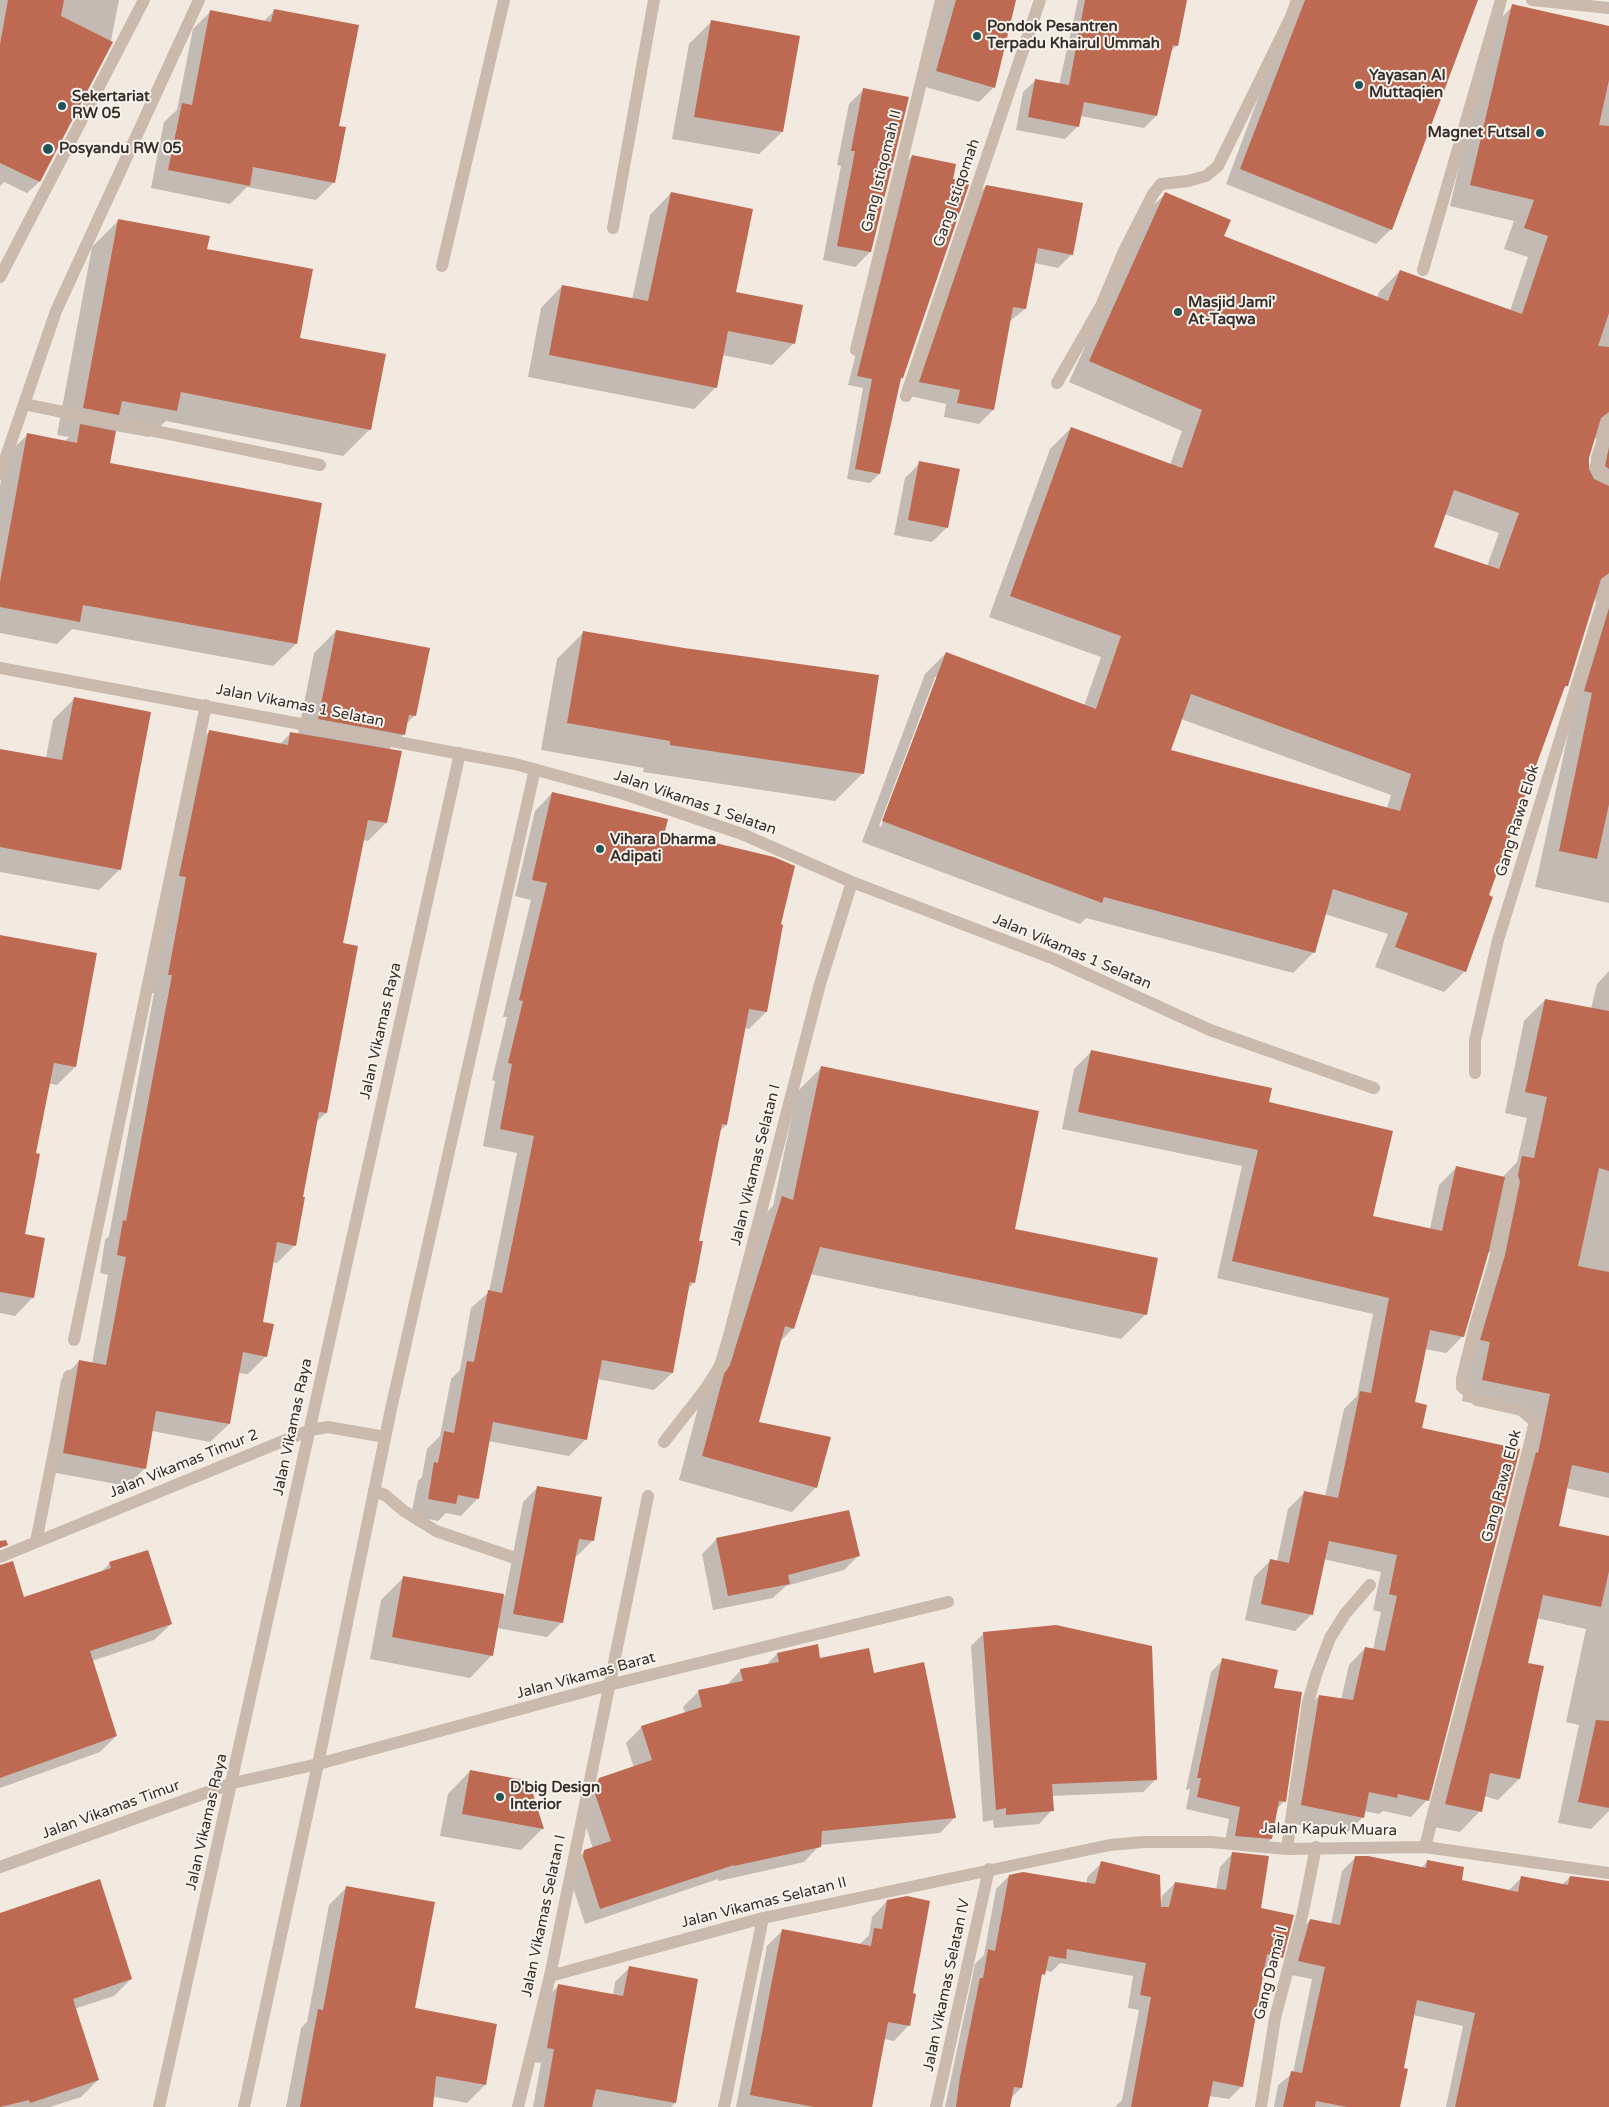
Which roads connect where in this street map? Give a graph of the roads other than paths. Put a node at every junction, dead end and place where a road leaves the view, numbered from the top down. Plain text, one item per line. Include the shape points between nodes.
1 (144, 0) edge
2 (199, 0) edge
3 (504, 0) edge
4 (654, 0) edge
5 (940, 0) edge
6 (1040, 0) edge
7 (1297, 0) edge
8 (1501, 0) edge
9 (1532, 0) edge
10 (1609, 8) edge
11 (613, 228) dead end
12 (442, 266) dead end
13 (1423, 270) dead end
14 (0, 277) edge
15 (856, 350) dead end
16 (1057, 383) dead end
17 (906, 396) dead end
18 (24, 404) junction
19 (1609, 420) edge
20 (320, 465) dead end
21 (0, 474) edge
22 (1609, 478) edge
23 (1609, 582) edge
24 (0, 668) edge
25 (206, 705) junction
26 (460, 753) junction
27 (535, 768) junction
28 (852, 882) junction
29 (1475, 1073) dead end
30 (1374, 1088) dead end
31 (1512, 1180) dead end
32 (74, 1340) dead end
33 (69, 1376) dead end
34 (310, 1430) junction
35 (385, 1437) junction
36 (664, 1442) dead end
37 (374, 1491) junction
38 (648, 1496) dead end
39 (36, 1542) junction
40 (0, 1557) edge
41 (512, 1557) dead end
42 (1370, 1585) dead end
43 (948, 1602) dead end
44 (609, 1686) junction
45 (318, 1764) junction
46 (233, 1784) junction
47 (1425, 1846) junction
48 (1316, 1848) junction
49 (1287, 1849) junction
50 (0, 1867) edge
51 (989, 1869) junction
52 (1609, 1873) edge
53 (763, 1918) junction
54 (550, 1976) junction
55 (159, 2107) edge
56 (244, 2107) edge
57 (518, 2107) edge
58 (724, 2107) edge
59 (936, 2107) edge
60 (1261, 2107) edge

1 - 14 street
2 - 18 street via 56,311
3 - 12 street
4 - 11 street
5 - 15 street, Gang Istiqomah II
6 - 17 street, Gang Istiqomah
7 - 16 street via 1218,166 1206,176 1161,184 1152,194 1101,306
8 - 13 street
9 - 10 street
18 - 20 street
18 - 21 street
19 - 22 street via 1596,458 1597,468
23 - 29 street, Gang Rawa Elok via 1498,940 1475,1040
24 - 25 street, Jalan Vikamas 1 Selatan
25 - 26 street, Jalan Vikamas 1 Selatan
25 - 32 street
26 - 27 street, Jalan Vikamas 1 Selatan
26 - 34 street, Jalan Vikamas Raya
27 - 28 street, Jalan Vikamas 1 Selatan via 742,834
27 - 35 street
28 - 30 street, Jalan Vikamas 1 Selatan via 1054,959 1210,1030
28 - 36 street, Jalan Vikamas Selatan I via 820,984 722,1363
31 - 47 street, Gang Rawa Elok via 1497,1253 1475,1326 1462,1387 1478,1400 1521,1410 1534,1421 1534,1427
33 - 39 street
34 - 35 street, Jalan Vikamas Timur 2 via 328,1427
34 - 39 street, Jalan Vikamas Timur 2
34 - 46 street, Jalan Vikamas Raya
35 - 37 street
37 - 41 street via 385,1495 436,1531
37 - 45 street
38 - 44 street, Jalan Vikamas Selatan I
39 - 40 street, Jalan Vikamas Timur 2
42 - 49 street via 1330,1638 1316,1675 1308,1702
43 - 44 street, Jalan Vikamas Barat
44 - 45 street, Jalan Vikamas Barat
44 - 54 street, Jalan Vikamas Selatan I
45 - 46 street, Jalan Vikamas Barat
45 - 56 street
46 - 50 street, Jalan Vikamas Timur
46 - 55 street, Jalan Vikamas Raya
47 - 48 street, Jalan Kapuk Muara
47 - 52 street, Jalan Kapuk Muara
48 - 49 street, Jalan Kapuk Muara
48 - 60 street, Gang Damai I via 1275,2018
49 - 51 street, Jalan Kapuk Muara via 1211,1842 1110,1844
51 - 53 street, Jalan Vikamas Selatan II
51 - 59 street, Jalan Vikamas Selatan IV
53 - 54 street, Jalan Vikamas Selatan II
53 - 58 street
54 - 57 street, Jalan Vikamas Selatan I

